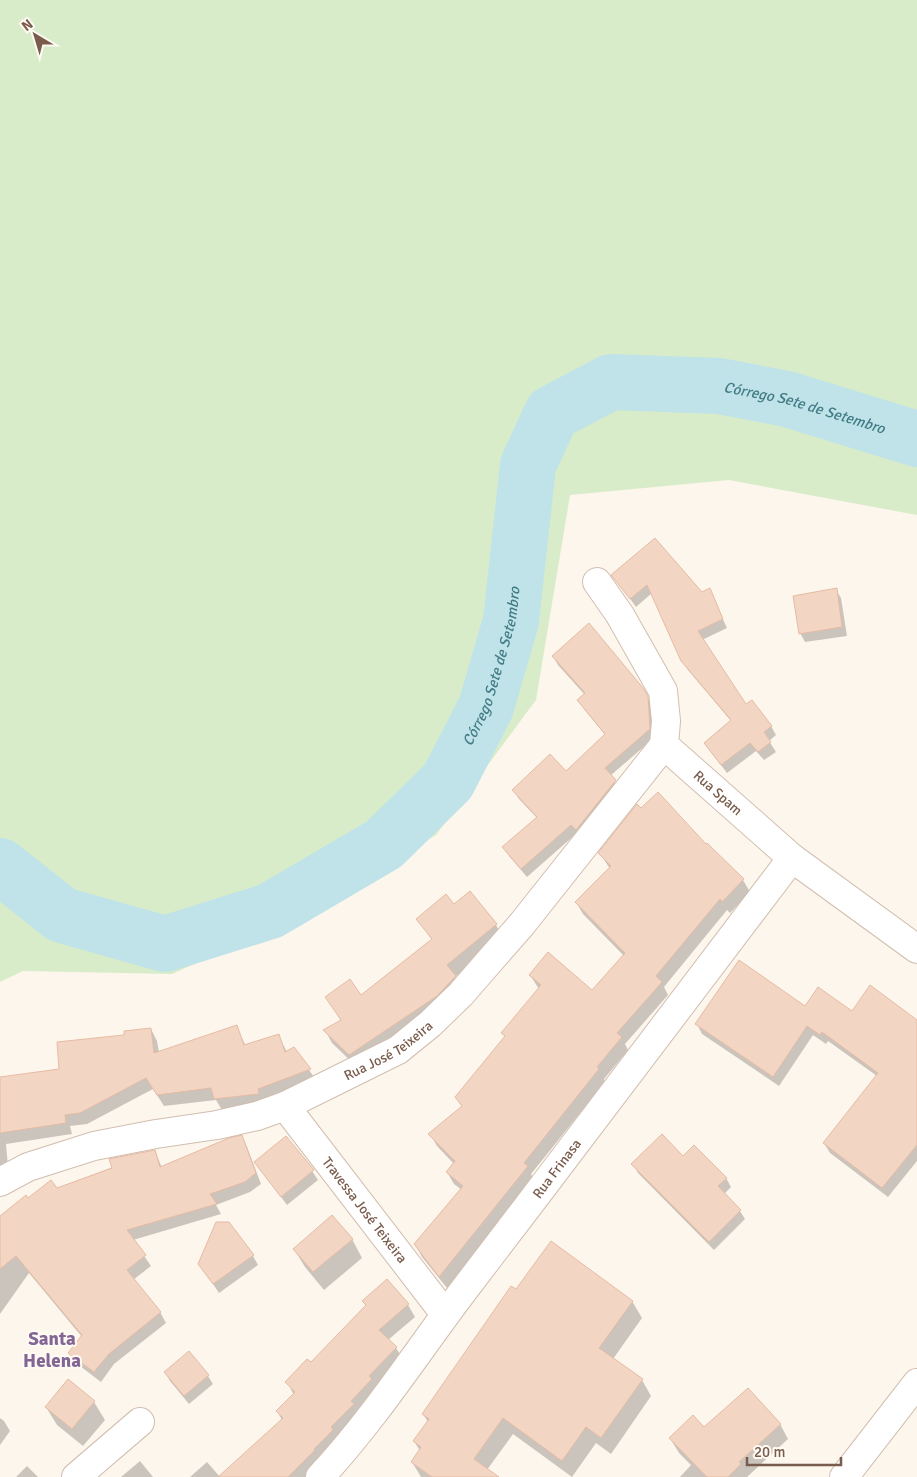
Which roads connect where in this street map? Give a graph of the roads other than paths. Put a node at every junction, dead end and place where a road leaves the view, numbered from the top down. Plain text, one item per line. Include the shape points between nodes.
1 (597, 582) dead end
2 (664, 745) junction
3 (792, 858) junction
4 (917, 948) edge
5 (285, 1106) junction
6 (0, 1182) edge
7 (445, 1314) junction
8 (917, 1383) edge
9 (140, 1422) dead end
10 (76, 1477) edge
11 (320, 1477) edge
12 (844, 1477) edge

1 - 2 street via 620,615 663,692
2 - 3 street, Rua Spam
2 - 5 street, Rua José Teixeira via 522,924 461,994 430,1024 398,1050
3 - 4 street, Rua Spam
3 - 7 street, Rua Frinasa
5 - 6 street, Rua José Teixeira via 217,1125 94,1146 28,1167
5 - 7 street, Travessa José Teixeira
7 - 11 street, Rua Frinasa via 385,1398
8 - 12 street
9 - 10 street

